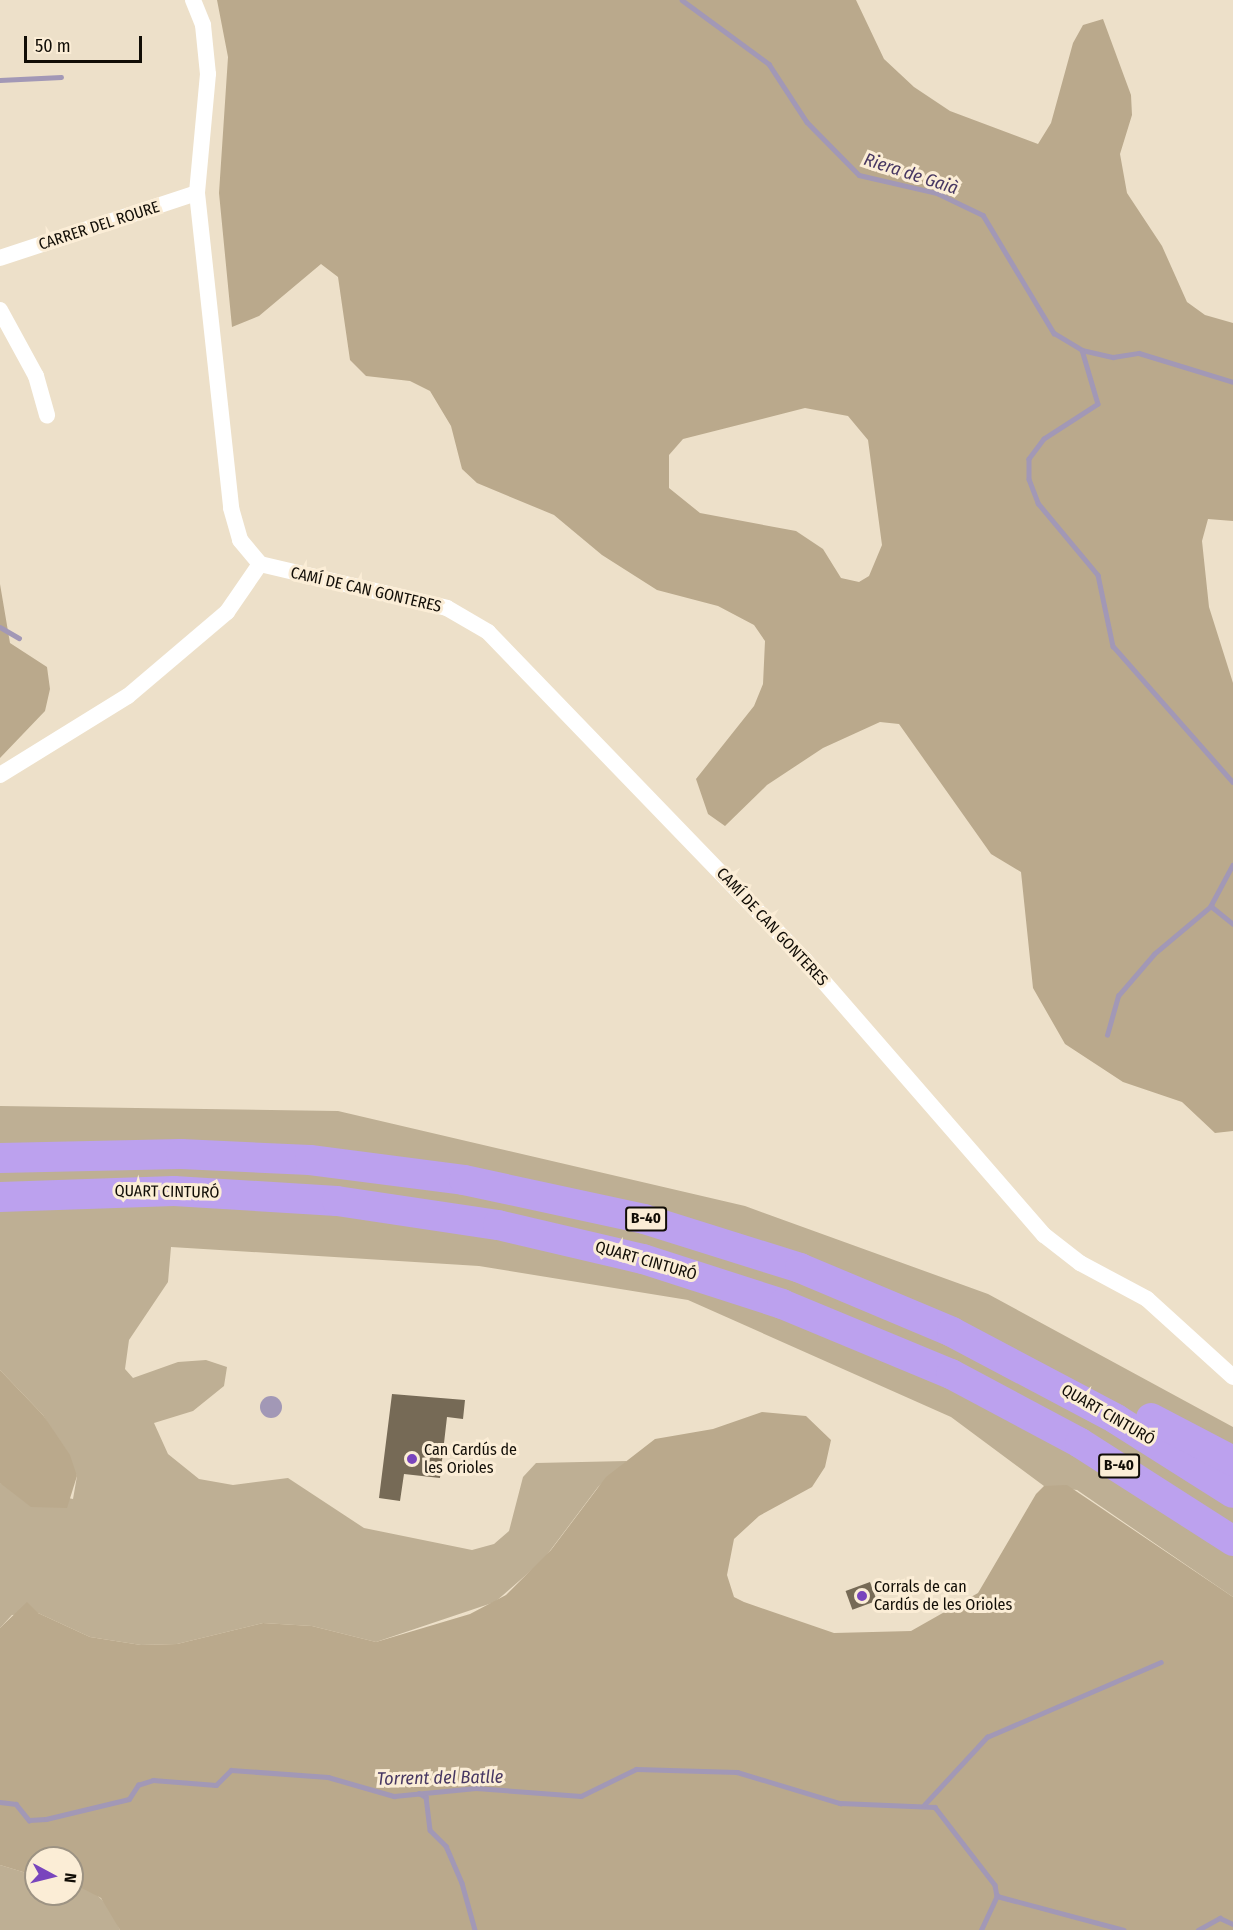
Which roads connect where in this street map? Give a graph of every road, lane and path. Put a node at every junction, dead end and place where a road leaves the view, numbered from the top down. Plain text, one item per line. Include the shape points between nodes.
1 (193, 0) edge
2 (197, 193) junction
3 (0, 258) edge
4 (0, 310) edge
5 (47, 415) dead end
6 (260, 564) junction
7 (0, 775) edge
8 (0, 1158) edge
9 (0, 1197) edge
10 (1018, 1364) junction
11 (1233, 1377) edge
12 (1001, 1399) junction
13 (1233, 1461) edge
14 (1233, 1493) edge
15 (1233, 1541) edge
16 (1233, 1562) edge

1 - 2 street via 203,25 208,74
2 - 3 street, CARRER DEL ROURE
2 - 6 street via 231,508 240,540
4 - 5 street via 36,376
6 - 7 street via 227,612 128,696
6 - 11 street, CAMÍ DE CAN GONTERES via 447,608 488,632 804,959 1044,1235 1080,1263 1147,1299
8 - 10 highway, QUART CINTURÓ / B-40 via 248,1156 381,1167 543,1195 644,1219 800,1268
9 - 12 highway, QUART CINTURÓ / B-40 via 246,1193 498,1225 740,1289 837,1324
10 - 13 highway via 1088,1387
10 - 14 highway, QUART CINTURÓ / B-40
12 - 15 highway, QUART CINTURÓ / B-40 via 1137,1477
12 - 16 highway via 1066,1451

